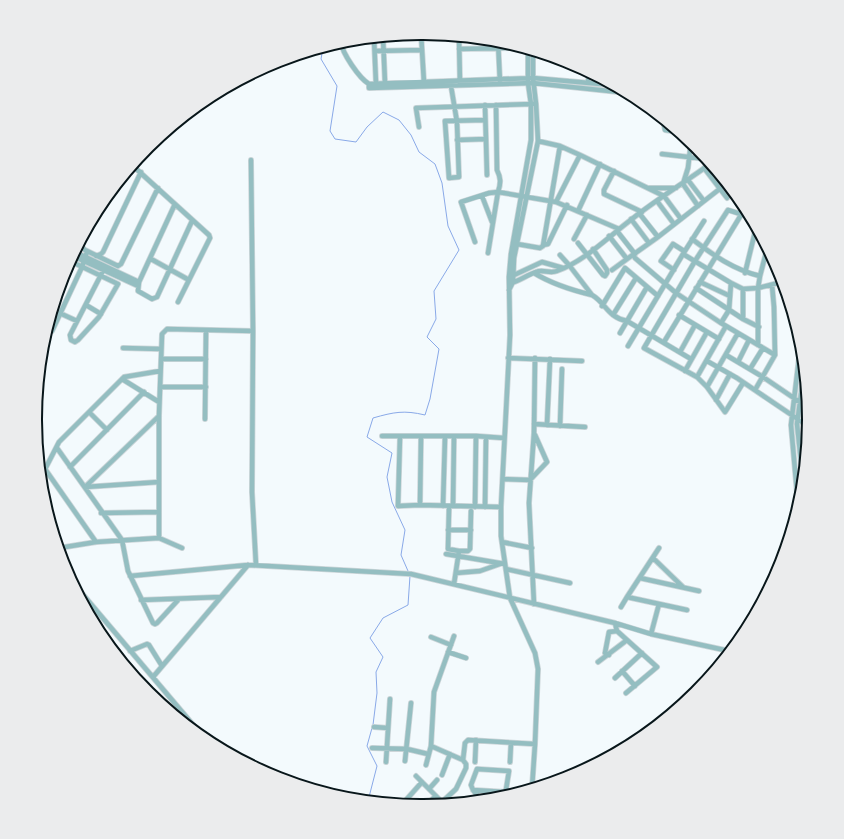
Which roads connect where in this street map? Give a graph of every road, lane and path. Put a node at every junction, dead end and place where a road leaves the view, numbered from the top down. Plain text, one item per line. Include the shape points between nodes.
1 (421, 40) edge
2 (383, 42) edge
3 (459, 42) edge
4 (374, 43) edge
5 (343, 48) edge
6 (459, 48) junction
7 (498, 48) joint
8 (422, 50) junction
9 (375, 51) junction
10 (384, 51) junction
11 (529, 55) edge
12 (533, 57) edge
13 (588, 78) edge
14 (531, 80) junction
15 (500, 82) junction
16 (385, 83) junction
17 (460, 83) junction
18 (588, 83) junction
19 (369, 84) junction
20 (376, 84) junction
21 (424, 84) junction
22 (599, 84) edge
23 (451, 86) junction
24 (613, 92) edge
25 (534, 104) junction
26 (485, 105) junction
27 (496, 105) junction
28 (454, 106) junction
29 (485, 120) junction
30 (457, 122) junction
31 (419, 127) dead end
32 (486, 139) junction
33 (457, 140) junction
34 (538, 141) junction
35 (560, 146) junction
36 (689, 150) edge
37 (662, 154) dead end
38 (580, 155) junction
39 (689, 157) junction
40 (696, 158) edge
41 (251, 160) dead end
42 (600, 164) junction
43 (704, 168) joint
44 (137, 169) edge
45 (614, 171) junction
46 (141, 172) junction
47 (487, 175) dead end
48 (688, 180) junction
49 (682, 184) junction
50 (158, 188) junction
51 (648, 188) junction
52 (676, 188) junction
53 (723, 188) edge
54 (720, 190) junction
55 (498, 192) junction
56 (522, 195) junction
57 (482, 196) junction
58 (527, 196) junction
59 (664, 196) junction
60 (727, 198) dead end
61 (554, 201) junction
62 (657, 201) junction
63 (704, 201) junction
64 (175, 204) junction
65 (567, 206) junction
66 (698, 206) junction
67 (578, 211) junction
68 (640, 212) junction
69 (741, 214) joint
70 (587, 215) junction
71 (631, 219) junction
72 (681, 219) junction
73 (192, 221) junction
74 (704, 221) dead end
75 (493, 224) junction
76 (674, 224) junction
77 (618, 230) junction
78 (609, 236) junction
79 (754, 236) edge
80 (658, 237) junction
81 (574, 239) dead end
82 (692, 240) junction
83 (475, 242) dead end
84 (578, 243) dead end
85 (649, 243) junction
86 (517, 244) junction
87 (543, 245) junction
88 (703, 248) junction
89 (593, 250) junction
90 (83, 251) edge
91 (684, 252) junction
92 (488, 253) dead end
93 (587, 254) junction
94 (81, 255) edge
95 (560, 255) dead end
96 (96, 256) junction
97 (635, 256) junction
98 (715, 256) junction
99 (80, 257) edge
100 (85, 257) junction
101 (765, 258) edge
102 (151, 259) junction
103 (627, 259) junction
104 (695, 261) junction
105 (540, 263) junction
106 (76, 264) edge
107 (570, 265) junction
108 (82, 267) junction
109 (563, 268) junction
110 (170, 269) junction
111 (708, 269) junction
112 (612, 270) dead end
113 (674, 270) junction
114 (104, 271) junction
115 (534, 272) junction
116 (745, 273) junction
117 (113, 275) junction
118 (511, 276) junction
119 (760, 276) junction
120 (636, 278) junction
121 (190, 280) junction
122 (700, 282) junction
123 (511, 283) junction
124 (731, 283) junction
125 (118, 284) junction
126 (665, 284) junction
127 (776, 284) edge
128 (772, 285) junction
129 (137, 286) junction
130 (647, 287) junction
131 (696, 288) junction
132 (758, 288) junction
133 (743, 289) junction
134 (676, 293) junction
135 (592, 295) junction
136 (658, 296) junction
137 (730, 296) junction
138 (689, 301) junction
139 (178, 302) dead end
140 (86, 305) junction
141 (602, 306) junction
142 (729, 310) junction
143 (58, 312) edge
144 (61, 313) junction
145 (101, 314) junction
146 (613, 315) junction
147 (679, 315) junction
148 (743, 319) junction
149 (77, 321) junction
150 (627, 321) junction
151 (721, 323) junction
152 (695, 324) junction
153 (726, 326) junction
154 (759, 327) junction
155 (54, 328) edge
156 (638, 328) junction
157 (206, 330) junction
158 (253, 330) junction
159 (707, 332) junction
160 (620, 333) dead end
161 (738, 333) junction
162 (651, 335) junction
163 (719, 339) junction
164 (749, 340) junction
165 (664, 342) junction
166 (628, 346) dead end
167 (761, 347) junction
168 (123, 348) dead end
169 (162, 349) junction
170 (680, 352) junction
171 (726, 355) junction
172 (774, 355) junction
173 (508, 358) junction
174 (535, 358) junction
175 (161, 359) junction
176 (206, 359) junction
177 (550, 359) junction
178 (691, 359) junction
179 (582, 361) dead end
180 (707, 361) junction
181 (738, 362) junction
182 (718, 368) junction
183 (798, 368) edge
184 (562, 369) dead end
185 (750, 369) junction
186 (160, 371) junction
187 (685, 371) junction
188 (730, 374) junction
189 (697, 377) junction
190 (763, 377) junction
191 (122, 379) junction
192 (743, 383) junction
193 (160, 387) junction
194 (206, 387) junction
195 (707, 387) junction
196 (754, 390) junction
197 (144, 392) junction
198 (801, 395) edge
199 (793, 398) junction
200 (716, 400) junction
201 (159, 402) junction
202 (800, 403) junction
203 (90, 412) junction
204 (791, 414) junction
205 (159, 416) junction
206 (797, 418) junction
207 (205, 420) dead end
208 (802, 421) edge
209 (534, 424) junction
210 (547, 425) junction
211 (560, 426) junction
212 (585, 427) dead end
213 (107, 430) junction
214 (534, 433) junction
215 (382, 436) dead end
216 (400, 436) junction
217 (454, 436) junction
218 (476, 436) junction
219 (422, 437) junction
220 (445, 437) junction
221 (486, 437) junction
222 (504, 438) junction
223 (792, 446) junction
224 (799, 446) junction
225 (57, 448) junction
226 (800, 454) edge
227 (70, 467) junction
228 (46, 468) edge
229 (444, 470) junction
230 (453, 470) junction
231 (46, 471) edge
232 (476, 472) junction
233 (485, 472) junction
234 (503, 479) junction
235 (796, 479) edge
236 (530, 480) junction
237 (159, 482) junction
238 (84, 487) junction
239 (420, 505) junction
240 (443, 506) junction
241 (475, 507) junction
242 (485, 507) junction
243 (501, 507) junction
244 (451, 508) junction
245 (471, 511) dead end
246 (159, 512) junction
247 (102, 513) junction
248 (448, 530) junction
249 (470, 530) junction
250 (159, 538) junction
251 (122, 540) junction
252 (96, 542) junction
253 (502, 542) junction
254 (65, 547) edge
255 (182, 548) dead end
256 (532, 548) junction
257 (659, 548) dead end
258 (446, 554) dead end
259 (459, 554) junction
260 (653, 558) junction
261 (248, 565) junction
262 (256, 565) junction
263 (504, 566) junction
264 (456, 573) junction
265 (532, 575) junction
266 (130, 576) junction
267 (640, 578) junction
268 (570, 583) dead end
269 (454, 584) junction
270 (683, 587) junction
271 (699, 591) dead end
272 (221, 597) junction
273 (628, 597) junction
274 (510, 598) junction
275 (179, 599) junction
276 (141, 600) junction
277 (90, 603) edge
278 (534, 604) junction
279 (659, 604) junction
280 (621, 607) dead end
281 (686, 610) dead end
282 (615, 623) junction
283 (617, 631) junction
284 (609, 632) junction
285 (652, 634) junction
286 (454, 636) dead end
287 (432, 637) dead end
288 (627, 640) junction
289 (451, 645) junction
290 (724, 650) edge
291 (130, 651) junction
292 (448, 652) junction
293 (642, 653) junction
294 (609, 655) junction
295 (466, 658) dead end
296 (598, 662) dead end
297 (162, 666) junction
298 (622, 671) junction
299 (153, 677) junction
300 (615, 678) dead end
301 (635, 686) junction
302 (626, 693) dead end
303 (390, 699) dead end
304 (411, 703) dead end
305 (187, 718) edge
306 (374, 727) dead end
307 (388, 728) junction
308 (476, 740) junction
309 (511, 743) junction
310 (535, 744) junction
311 (431, 746) junction
312 (372, 748) dead end
313 (387, 748) junction
314 (407, 749) junction
315 (428, 754) junction
316 (450, 754) junction
317 (463, 760) junction
318 (405, 761) dead end
319 (386, 762) dead end
320 (475, 762) dead end
321 (510, 762) dead end
322 (426, 765) dead end
323 (442, 775) dead end
324 (416, 776) dead end
325 (437, 780) dead end
326 (422, 782) junction
327 (532, 782) edge
328 (428, 789) junction
329 (473, 790) junction
330 (506, 790) edge
331 (493, 792) edge
332 (477, 795) edge
333 (436, 796) junction
334 (407, 798) edge
335 (438, 798) edge
336 (448, 798) edge
337 (433, 799) edge

1 - 8 street
2 - 10 street
3 - 6 street
4 - 9 street
5 - 19 street via 364,81
6 - 7 street
6 - 17 street
7 - 15 street
8 - 10 street
8 - 21 street
9 - 10 street
9 - 20 street
10 - 16 street
11 - 14 street
12 - 14 street
13 - 18 street
14 - 15 street
14 - 18 street
14 - 24 street
14 - 25 street
15 - 17 street
16 - 20 street
16 - 21 street
17 - 21 street
17 - 23 street
18 - 22 street
19 - 20 street
19 - 21 street via 369,88
21 - 23 street
23 - 28 street
25 - 27 street
25 - 34 street
25 - 56 street
26 - 27 street
26 - 28 street
26 - 29 street
27 - 55 street via 496,170 501,183
28 - 30 street
28 - 31 street via 416,108
29 - 30 street
29 - 32 street
30 - 33 street
30 - 33 street via 445,121 449,178 459,177
32 - 33 street
32 - 47 street
34 - 35 street
34 - 58 street
35 - 38 street
35 - 61 street
36 - 39 street
37 - 39 street
38 - 42 street
38 - 61 street
39 - 40 street
39 - 49 street
41 - 158 street
42 - 45 street
42 - 67 street
43 - 48 street
43 - 54 street
44 - 46 street
45 - 51 street
45 - 68 street via 604,194
46 - 50 street
46 - 96 street via 103,252
48 - 49 street
48 - 63 street
49 - 52 street
49 - 66 street
50 - 64 street
50 - 96 street via 121,264 118,266
51 - 52 street
51 - 59 street
52 - 59 street
53 - 54 street
54 - 60 street
54 - 63 street
55 - 56 street
55 - 57 street
55 - 75 street
56 - 58 street
56 - 118 street
57 - 75 street
57 - 83 street via 461,202
58 - 61 street
58 - 86 street
59 - 62 street
59 - 72 street
61 - 65 street
61 - 87 street
62 - 68 street
62 - 76 street
63 - 66 street
64 - 73 street
64 - 102 street
65 - 67 street
65 - 87 street via 548,244
66 - 72 street
67 - 70 street
68 - 71 street
68 - 80 street
69 - 88 street via 728,210
69 - 98 street
70 - 77 street
70 - 81 street
71 - 77 street
71 - 85 street
72 - 76 street
73 - 110 street
73 - 121 street via 210,238
74 - 82 street
75 - 92 street
76 - 80 street
77 - 78 street
77 - 97 street
78 - 89 street
78 - 103 street
79 - 116 street
80 - 85 street
82 - 88 street
82 - 91 street
84 - 93 street
85 - 97 street
86 - 87 street via 540,248
86 - 118 street
88 - 98 street
88 - 104 street
89 - 93 street
89 - 93 street via 607,270 605,276
90 - 100 street
91 - 104 street
91 - 113 street
91 - 113 street via 673,244 661,261
93 - 107 street
94 - 100 street
95 - 107 street
96 - 100 street
97 - 103 street
97 - 126 street
98 - 111 street
98 - 116 street
99 - 100 street
100 - 108 street
100 - 114 street
101 - 119 street
102 - 110 street
102 - 129 street
103 - 112 street
104 - 111 street
104 - 134 street
105 - 109 street
105 - 115 street
105 - 118 street
106 - 108 street
107 - 109 street
107 - 135 street
108 - 114 street
108 - 144 street
109 - 115 street via 555,272
110 - 121 street
110 - 129 street via 157,297 152,299
111 - 122 street
111 - 124 street
113 - 126 street
114 - 117 street
114 - 125 street
114 - 129 street
114 - 140 street
115 - 123 street
115 - 135 street via 565,288
116 - 119 street
117 - 125 street
117 - 129 street
118 - 123 street
119 - 132 street
120 - 130 street
120 - 141 street via 625,268
120 - 146 street
121 - 139 street
122 - 131 street
122 - 137 street
123 - 173 street
124 - 133 street
124 - 137 street
125 - 145 street
126 - 134 street
126 - 136 street
127 - 128 street
128 - 132 street
128 - 172 street
130 - 136 street
130 - 150 street
131 - 138 street
131 - 142 street
132 - 133 street
132 - 154 street
133 - 148 street
134 - 138 street
134 - 162 street
135 - 141 street
136 - 156 street
137 - 142 street
138 - 147 street
138 - 151 street
140 - 145 street
140 - 149 street
141 - 146 street
142 - 148 street
142 - 151 street
143 - 144 street
144 - 149 street
144 - 155 street
145 - 149 street via 75,342 71,340 70,335
146 - 150 street
147 - 152 street
147 - 165 street
148 - 154 street
150 - 156 street
150 - 160 street
151 - 153 street
152 - 159 street
152 - 170 street
153 - 161 street
153 - 163 street
154 - 167 street
156 - 162 street
156 - 166 street
157 - 158 street
157 - 169 street via 167,329 162,334
157 - 176 street
158 - 262 street via 252,492
159 - 163 street
159 - 178 street
161 - 164 street
161 - 171 street
162 - 165 street
162 - 187 street via 644,348
163 - 180 street
164 - 167 street
164 - 181 street
165 - 170 street
167 - 172 street
167 - 185 street
168 - 169 street
169 - 175 street
170 - 178 street
171 - 181 street
171 - 182 street
172 - 190 street
173 - 174 street
173 - 222 street
174 - 177 street
174 - 209 street
175 - 176 street
175 - 186 street
176 - 194 street
177 - 179 street
177 - 210 street
178 - 187 street
180 - 182 street
180 - 189 street
181 - 185 street
182 - 188 street
182 - 195 street
183 - 199 street
184 - 211 street
185 - 190 street
186 - 191 street
186 - 193 street
187 - 189 street
188 - 192 street
188 - 200 street
189 - 195 street
190 - 196 street
190 - 199 street
191 - 197 street
191 - 203 street
192 - 196 street
192 - 200 street via 725,412
193 - 194 street
193 - 201 street
194 - 207 street
195 - 200 street
196 - 204 street
197 - 201 street
197 - 213 street
198 - 202 street
199 - 202 street
199 - 204 street
201 - 205 street
202 - 206 street
203 - 213 street
203 - 225 street via 59,442
204 - 206 street
204 - 223 street
205 - 237 street
205 - 238 street
206 - 208 street
206 - 224 street
209 - 210 street
209 - 214 street
210 - 211 street
211 - 212 street
213 - 227 street
214 - 236 street
214 - 236 street via 547,462
215 - 216 street
216 - 219 street
216 - 239 street via 398,506
217 - 218 street
217 - 220 street
217 - 230 street
218 - 221 street
218 - 232 street
219 - 220 street
219 - 239 street
220 - 229 street
221 - 222 street
221 - 233 street
222 - 234 street
223 - 224 street
223 - 235 street
224 - 226 street
225 - 227 street
225 - 228 street
227 - 238 street
229 - 230 street
229 - 240 street
230 - 244 street
231 - 252 street
232 - 233 street
232 - 241 street
233 - 242 street
234 - 236 street
234 - 243 street
236 - 256 street
237 - 238 street
237 - 246 street
238 - 247 street
239 - 240 street
240 - 244 street
241 - 242 street
241 - 244 street
242 - 243 street
243 - 253 street
244 - 248 street
245 - 249 street
246 - 247 street
246 - 250 street
247 - 251 street
248 - 249 street
248 - 259 street via 448,549
249 - 259 street via 470,549
250 - 251 street
250 - 255 street
251 - 252 street
251 - 266 street
252 - 254 street
253 - 256 street
253 - 263 street
256 - 265 street
257 - 260 street
258 - 259 street
259 - 263 street
259 - 264 street
260 - 267 street
260 - 270 street
261 - 262 street
261 - 266 street
261 - 272 street
262 - 269 street via 409,574
263 - 264 street
263 - 265 street
263 - 274 street
264 - 269 street
265 - 268 street
265 - 278 street
266 - 276 street
267 - 270 street
267 - 273 street
269 - 274 street
270 - 271 street
272 - 275 street
272 - 297 street
273 - 279 street
273 - 280 street
274 - 278 street
274 - 310 street via 534,653 538,669
275 - 276 street
275 - 276 street via 155,624 152,623
277 - 291 street
278 - 282 street
279 - 281 street
279 - 285 street
282 - 283 street
282 - 284 street
282 - 285 street
283 - 284 street
283 - 288 street
284 - 294 street via 605,653
285 - 290 street
286 - 289 street
287 - 289 street
288 - 293 street
288 - 294 street
289 - 292 street
291 - 297 street via 147,644
291 - 299 street
292 - 295 street
292 - 311 street via 434,695
293 - 298 street
293 - 301 street via 657,667
294 - 296 street
297 - 299 street
298 - 300 street
298 - 301 street
299 - 305 street
301 - 302 street
303 - 307 street
304 - 314 street
306 - 307 street
307 - 313 street
308 - 309 street
308 - 317 street via 468,740 465,743
308 - 320 street
309 - 310 street
309 - 321 street
310 - 327 street
311 - 315 street
311 - 316 street
312 - 313 street
313 - 314 street
313 - 319 street
314 - 315 street
314 - 318 street
315 - 322 street
316 - 317 street
316 - 323 street
317 - 336 street via 466,768 456,789
324 - 326 street
325 - 328 street
326 - 328 street
326 - 334 street
328 - 333 street
329 - 330 street via 471,786 477,769 509,772
329 - 331 street
329 - 332 street
333 - 335 street
333 - 337 street

